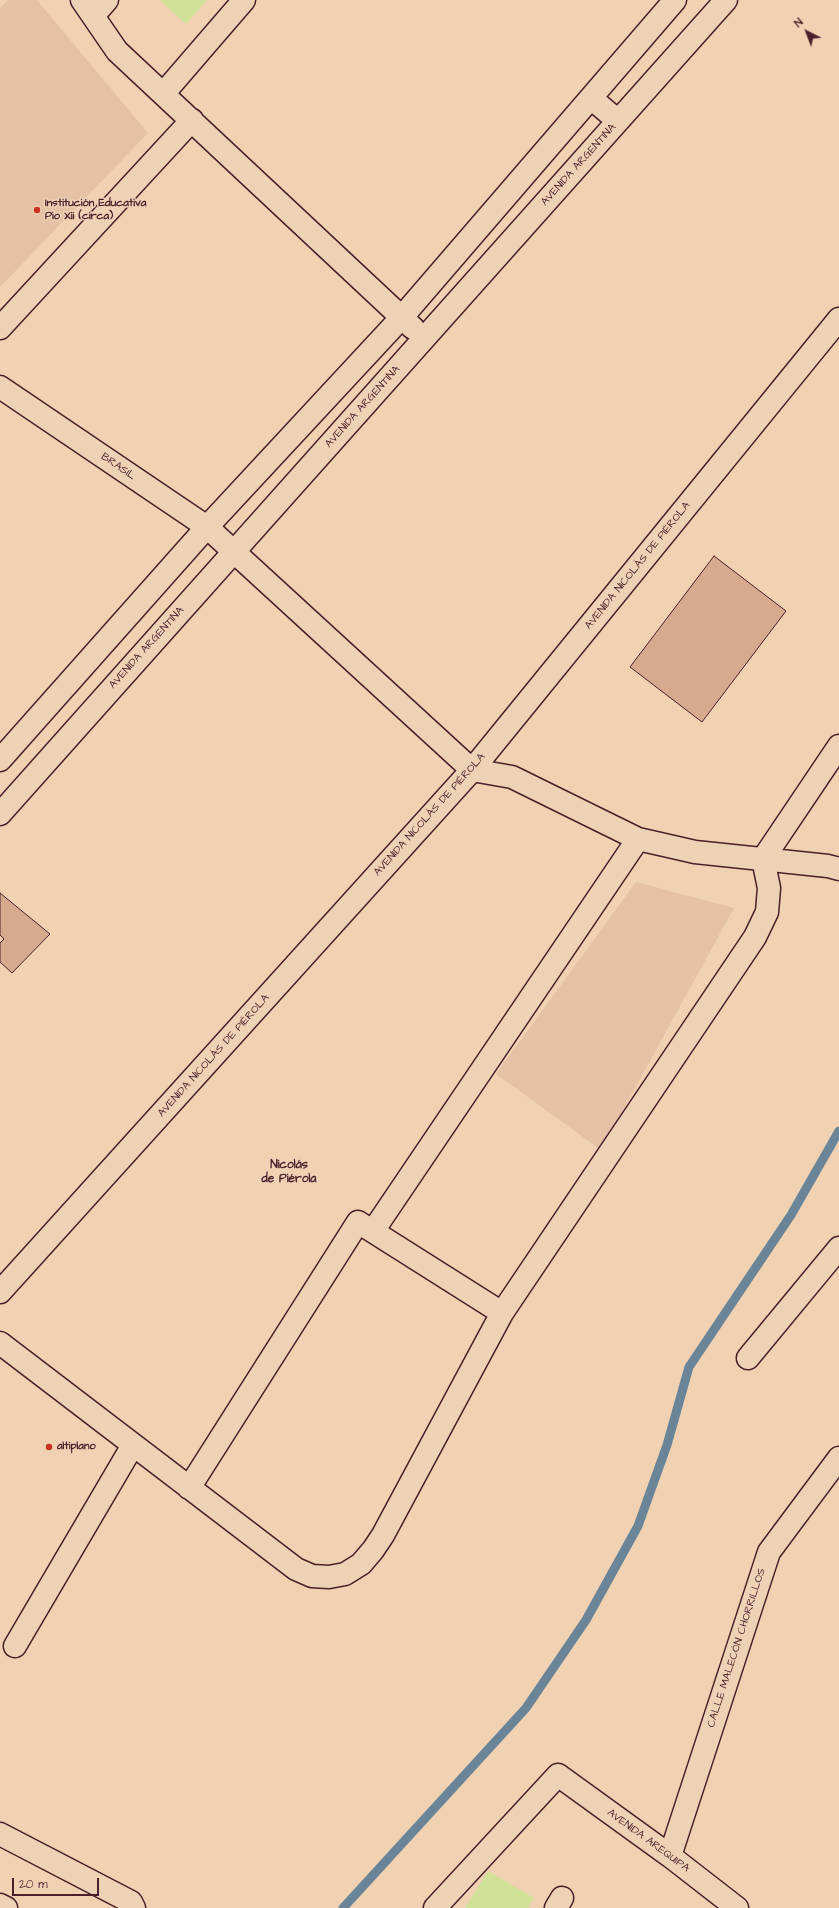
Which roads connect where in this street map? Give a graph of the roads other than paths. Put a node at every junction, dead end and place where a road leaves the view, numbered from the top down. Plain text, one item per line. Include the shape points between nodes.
1 (244, 0) edge
2 (675, 0) edge
3 (726, 0) edge
4 (94, 5) edge
5 (163, 94) junction
6 (591, 98) junction
7 (192, 120) junction
8 (618, 121) junction
9 (402, 317) junction
10 (839, 319) edge
11 (0, 328) edge
12 (424, 338) junction
13 (0, 388) edge
14 (207, 527) junction
15 (233, 551) junction
16 (839, 746) edge
17 (0, 760) edge
18 (472, 770) junction
19 (0, 814) edge
20 (638, 839) junction
21 (763, 859) junction
22 (839, 869) edge
23 (373, 1231) junction
24 (839, 1248) edge
25 (0, 1292) edge
26 (502, 1313) junction
27 (0, 1343) edge
28 (748, 1358) dead end
29 (132, 1445) junction
30 (839, 1458) edge
31 (190, 1488) junction
32 (16, 1646) dead end
33 (0, 1834) edge
34 (670, 1856) junction
35 (0, 1905) edge
36 (6, 1908) edge
37 (134, 1908) edge
38 (435, 1908) edge
39 (737, 1908) edge

1 - 5 street
2 - 6 street
3 - 8 street, AVENIDA ARGENTINA
4 - 5 street via 117,51
5 - 7 street
6 - 8 street
6 - 9 street
7 - 9 street
7 - 11 street
8 - 12 street, AVENIDA ARGENTINA
9 - 12 street
9 - 14 street
10 - 18 street, AVENIDA NICOLÁS DE PIÉROLA
12 - 15 street, AVENIDA ARGENTINA
13 - 14 street, BRASIL
14 - 15 street, BRASIL
14 - 17 street
15 - 18 street, BRASIL
15 - 19 street, AVENIDA ARGENTINA
16 - 21 street
18 - 20 street via 512,777
18 - 25 street, AVENIDA NICOLÁS DE PIÉROLA
20 - 21 street via 694,852
20 - 23 street
21 - 22 street
21 - 26 street via 769,888 767,912 755,937
23 - 26 street
23 - 31 street via 358,1222
24 - 28 street
26 - 31 street via 373,1550 361,1564 345,1574 329,1577 312,1576 296,1570
27 - 29 street
29 - 31 street
29 - 32 street
30 - 34 street, CALLE MALECÓN CHORRILLOS via 769,1552
33 - 37 street via 131,1902
34 - 38 street, AVENIDA AREQUIPA via 558,1776
34 - 39 street, AVENIDA AREQUIPA
35 - 36 street

